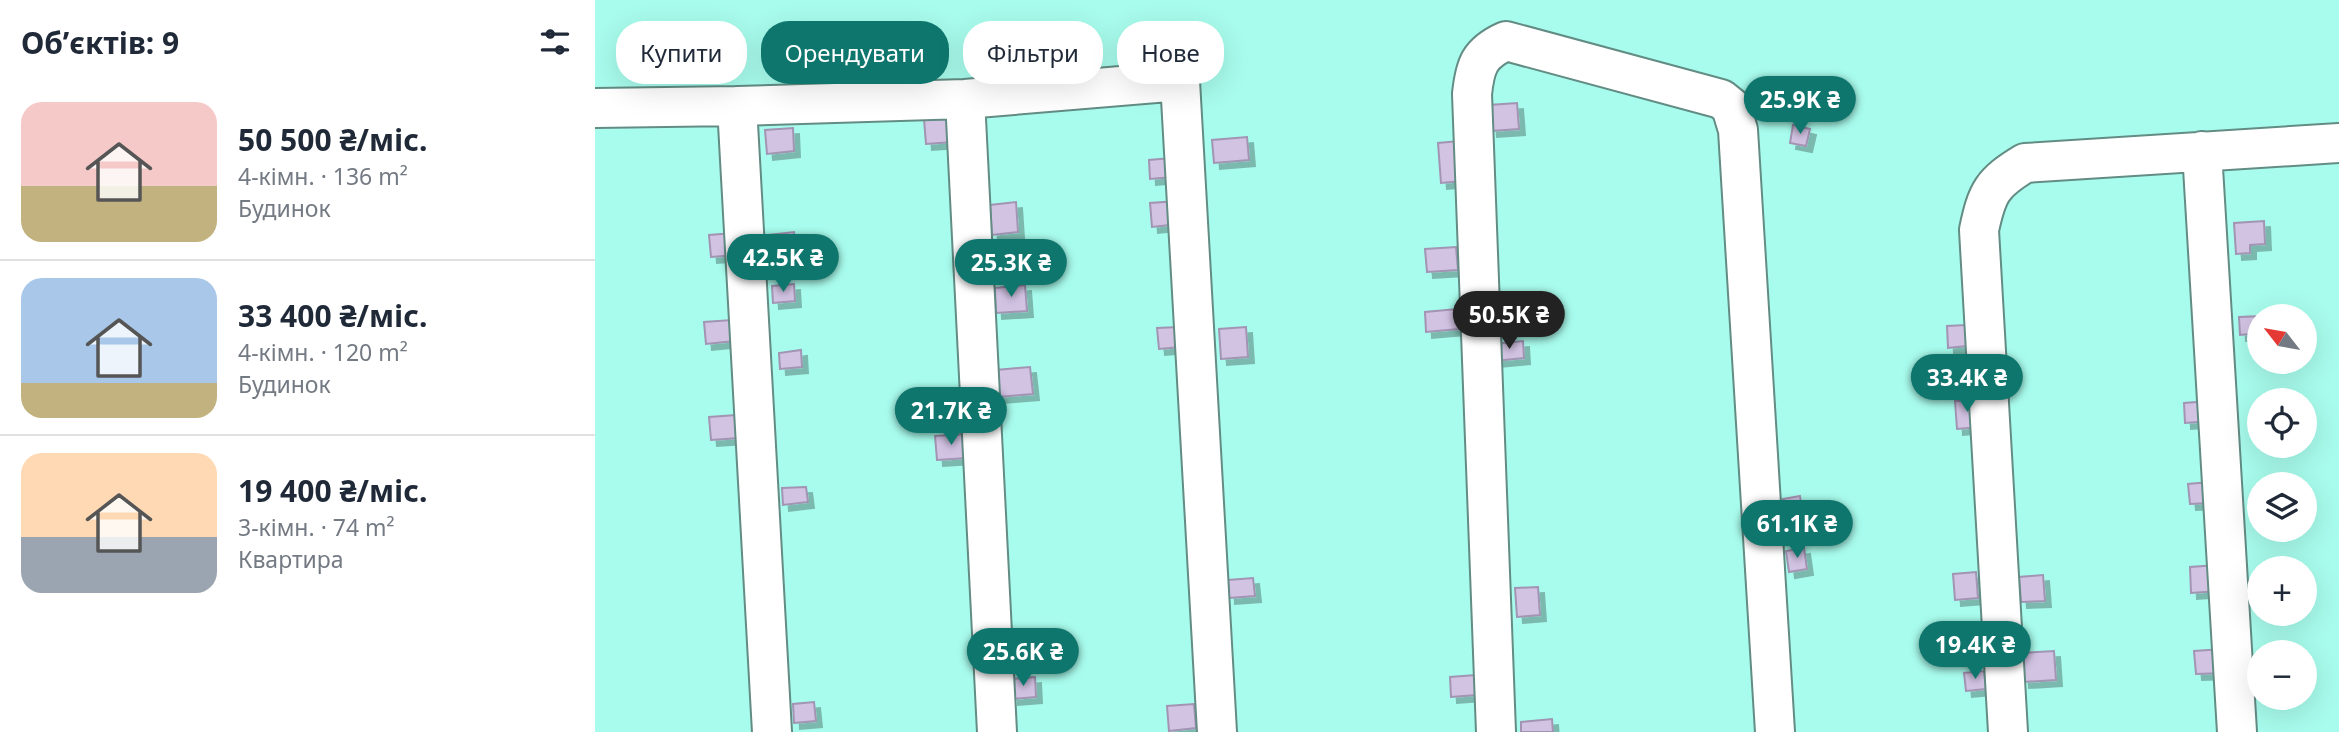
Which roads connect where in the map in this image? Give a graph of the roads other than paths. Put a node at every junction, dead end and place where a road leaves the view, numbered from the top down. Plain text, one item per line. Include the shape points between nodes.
1 (965, 99) junction
2 (737, 106) junction
3 (595, 108) edge
4 (2339, 143) edge
5 (2202, 151) junction
6 (772, 732) edge
7 (996, 732) edge
8 (1217, 732) edge
9 (1496, 732) edge
10 (1775, 732) edge
11 (2008, 732) edge
12 (2237, 732) edge

1 - 2 lane
1 - 7 lane
1 - 8 lane via 1180,81
2 - 3 lane
2 - 6 lane
4 - 5 lane
5 - 11 lane via 2025,163 2001,177 1985,201 1979,230
5 - 12 lane
9 - 10 lane via 1472,94 1475,68 1491,48 1506,41 1721,99 1731,107 1738,130

